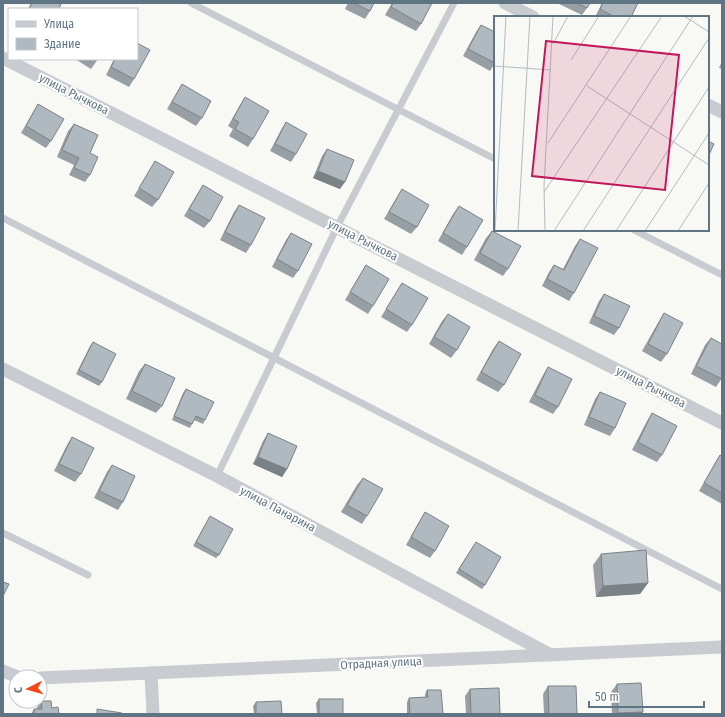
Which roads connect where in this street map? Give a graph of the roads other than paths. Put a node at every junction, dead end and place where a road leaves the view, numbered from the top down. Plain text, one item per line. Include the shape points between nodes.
1 (191, 3) edge
2 (454, 3) edge
3 (505, 3) edge
4 (531, 16) edge
5 (3, 58) edge
6 (709, 106) edge
7 (398, 109) junction
8 (722, 112) edge
9 (494, 158) edge
10 (3, 218) edge
11 (337, 227) junction
12 (636, 231) edge
13 (722, 275) edge
14 (274, 357) junction
15 (3, 369) edge
16 (722, 423) edge
17 (217, 476) junction
18 (3, 533) edge
19 (88, 574) dead end
20 (722, 589) edge
21 (722, 647) edge
22 (550, 655) junction
23 (151, 673) junction
24 (48, 678) edge
25 (153, 714) edge

1 - 7 lane
2 - 7 lane
3 - 4 street
5 - 11 street, улица Рычкова
6 - 8 street
7 - 9 lane
7 - 11 lane
10 - 14 lane
11 - 14 lane
11 - 16 street, улица Рычкова
12 - 13 lane
14 - 17 lane
14 - 20 lane
15 - 17 street, улица Панарина
17 - 22 street, улица Панарина
18 - 19 lane
21 - 22 street, Отрадная улица
22 - 23 street, Отрадная улица
23 - 24 street, Отрадная улица
23 - 25 street

